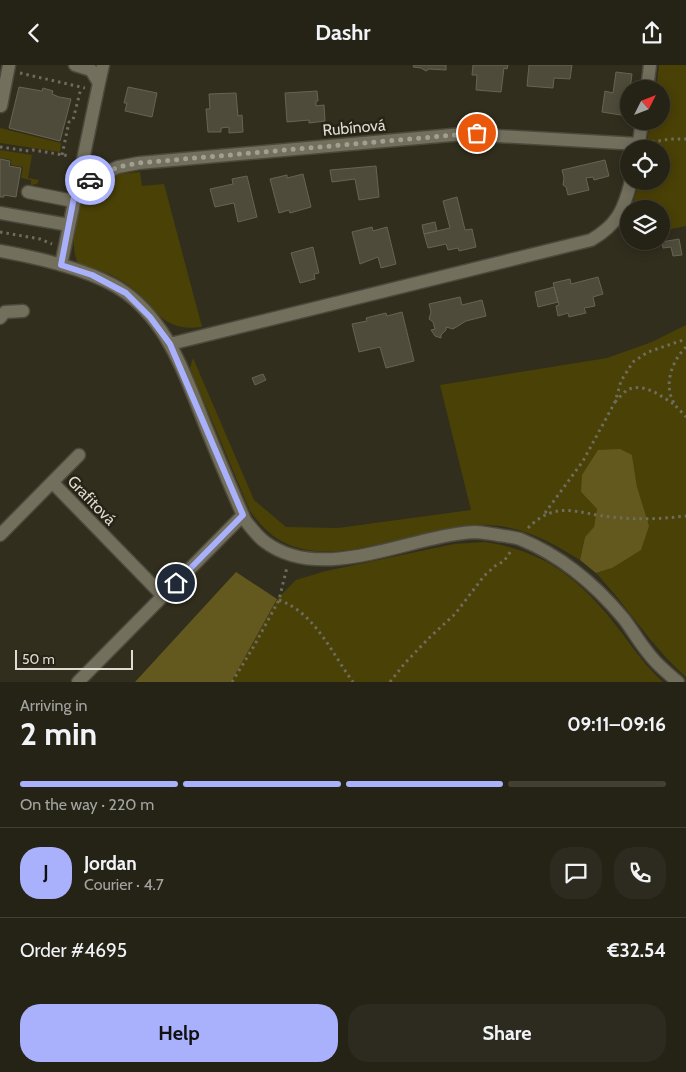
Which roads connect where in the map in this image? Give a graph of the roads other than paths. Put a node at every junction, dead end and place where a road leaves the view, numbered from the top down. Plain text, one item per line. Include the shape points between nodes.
1 (103, 65) edge
2 (650, 65) edge
3 (80, 66) edge
4 (9, 68) edge
5 (648, 80) edge
6 (98, 87) junction
7 (1, 107) edge
8 (620, 144) edge
9 (76, 187) junction
10 (630, 190) edge
11 (28, 192) dead end
12 (74, 201) junction
13 (0, 213) edge
14 (69, 225) junction
15 (0, 251) edge
16 (61, 265) junction
17 (23, 311) dead end
18 (2, 312) edge
19 (170, 344) junction
20 (79, 455) dead end
21 (52, 482) junction
22 (243, 515) junction
23 (0, 535) edge
24 (163, 596) junction
25 (78, 682) edge
26 (678, 682) edge

1 - 6 street
2 - 5 street
3 - 6 street via 96,75
4 - 7 street
6 - 9 street
8 - 9 street, Rubínová via 463,134 139,163 118,167
9 - 12 street
10 - 19 street via 618,219 605,232 590,240
11 - 12 street
12 - 14 street
13 - 14 street
14 - 16 street
15 - 16 street
16 - 19 street via 92,275 126,293
17 - 18 street
19 - 22 street
20 - 21 street, Grafitová
21 - 23 street, Grafitová
21 - 24 street, Grafitová
22 - 24 street
22 - 26 street via 265,542 304,558 337,559 437,537 476,532 518,538 553,554 588,580 660,666
24 - 25 street

